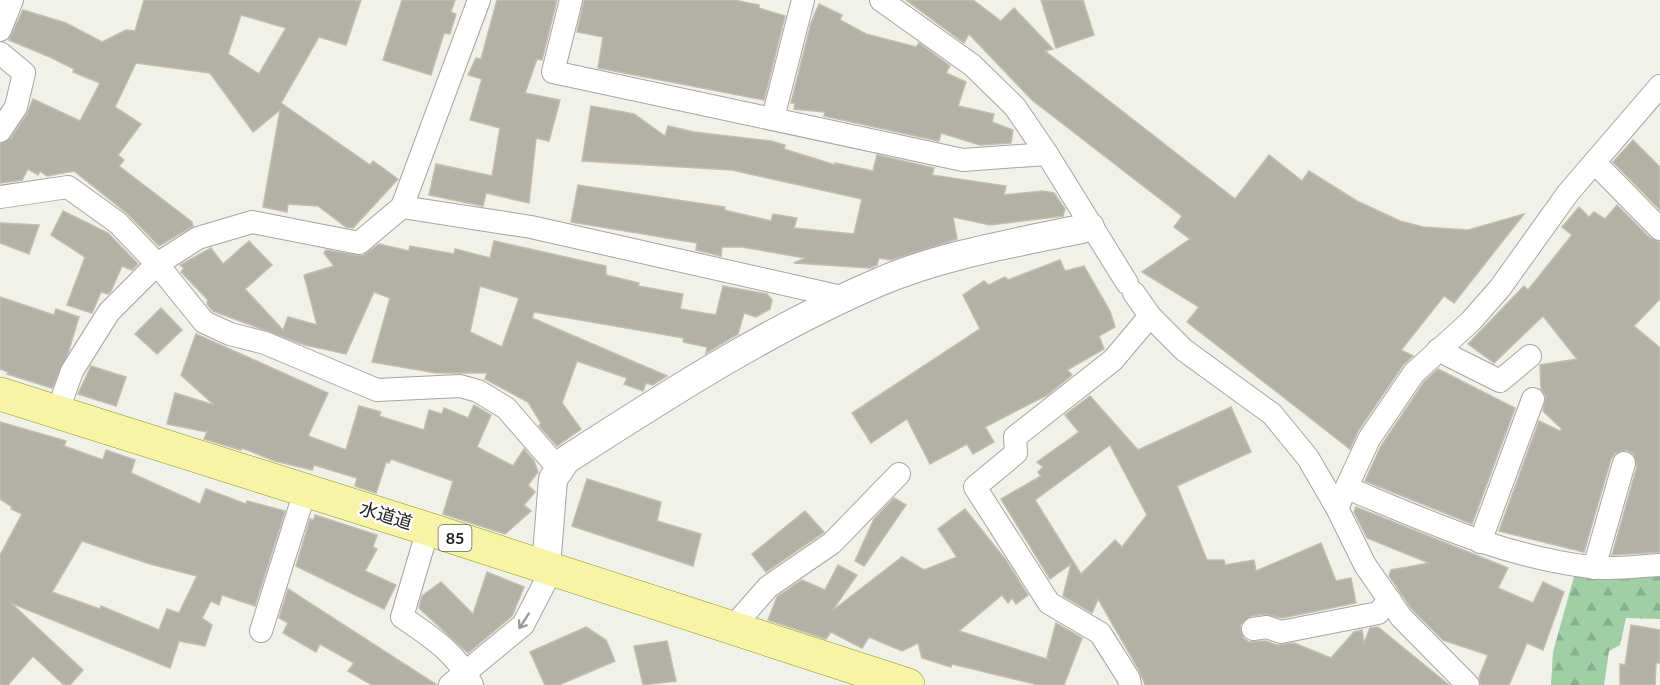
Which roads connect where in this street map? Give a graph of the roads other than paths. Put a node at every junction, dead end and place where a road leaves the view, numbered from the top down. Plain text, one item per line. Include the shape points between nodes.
1 (12, 0) edge
2 (478, 0) edge
3 (572, 0) edge
4 (803, 0) edge
5 (881, 0) edge
6 (0, 30) edge
7 (0, 54) edge
8 (1658, 92) edge
9 (773, 118) junction
10 (0, 131) edge
11 (1047, 154) junction
12 (1595, 163) junction
13 (0, 197) edge
14 (402, 207) junction
15 (1090, 227) junction
16 (1660, 229) edge
17 (157, 264) junction
18 (846, 298) junction
19 (1150, 316) junction
20 (1438, 350) junction
21 (1530, 356) dead end
22 (0, 394) edge
23 (1533, 399) dead end
24 (57, 413) junction
25 (1624, 463) dead end
26 (559, 469) junction
27 (899, 474) dead end
28 (305, 491) junction
29 (1342, 498) junction
30 (428, 529) junction
31 (1480, 542) junction
32 (1660, 565) edge
33 (549, 568) junction
34 (1594, 568) junction
35 (1390, 600) junction
36 (732, 628) junction
37 (1253, 629) dead end
38 (261, 630) dead end
39 (463, 681) edge
40 (908, 685) edge
41 (1130, 685) edge
42 (1468, 685) edge

1 - 6 street
2 - 14 street
3 - 9 street via 553,72
4 - 9 street
5 - 11 street via 972,65 1015,107
7 - 10 street via 24,73 16,106
8 - 12 street
9 - 11 street via 963,160
11 - 15 street
12 - 16 street
12 - 20 street via 1568,193 1500,288
13 - 17 street via 68,187 118,223
14 - 17 street via 359,243 252,222 198,238
14 - 18 street via 531,227
15 - 18 street via 967,255 881,281
15 - 19 street
17 - 24 street via 109,312 72,371
17 - 26 street via 204,322 230,334 265,343 377,390 460,386 478,391 506,408
18 - 26 street via 788,326 645,409 566,460
19 - 29 street via 1184,350 1272,414
19 - 41 street via 1113,360 1015,437 1016,453 975,487 1049,603 1100,633
20 - 21 street via 1500,381
20 - 29 street via 1389,406
22 - 24 main road, 水道道 / 85
23 - 31 street
24 - 28 main road, 水道道 / 85
25 - 34 street
26 - 33 street via 553,479
27 - 36 street via 832,543 768,587
28 - 30 main road, 水道道 / 85
28 - 38 street
29 - 31 street
29 - 35 street via 1365,566
30 - 33 main road, 水道道 / 85
30 - 39 street via 402,617 442,643
31 - 34 street via 1531,557
32 - 34 street
33 - 36 main road, 水道道 / 85
33 -> 39 street via 523,625
35 - 37 street via 1378,613 1281,632 1268,627
35 - 42 street via 1424,642
36 - 40 main road, 水道道 / 85

